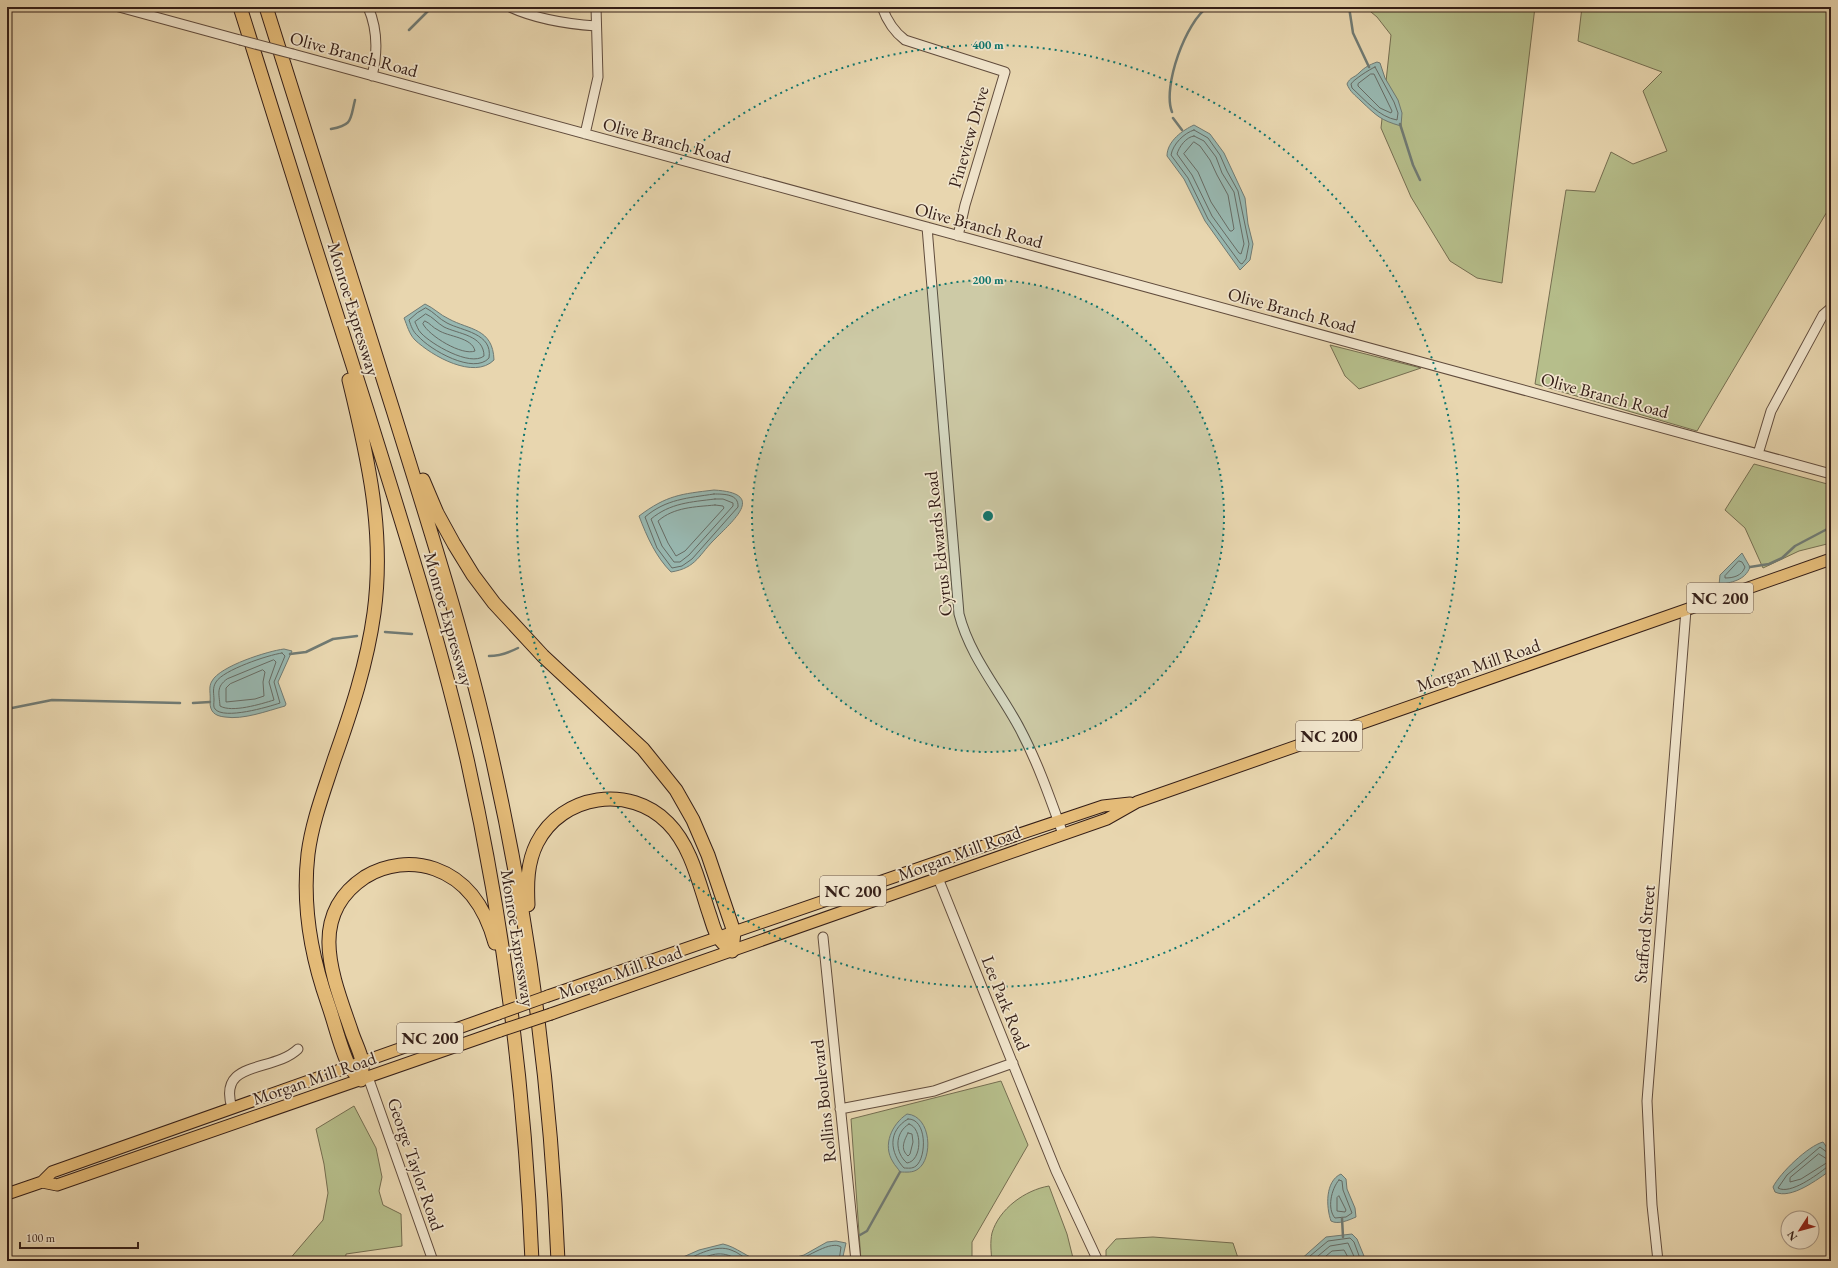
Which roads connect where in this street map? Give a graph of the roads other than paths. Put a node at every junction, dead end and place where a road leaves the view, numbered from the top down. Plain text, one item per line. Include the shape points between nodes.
1 (119, 7) edge
2 (240, 7) edge
3 (266, 7) edge
4 (368, 7) edge
5 (510, 7) edge
6 (596, 7) edge
7 (882, 7) edge
8 (596, 26) junction
9 (372, 76) junction
10 (585, 134) junction
11 (927, 227) junction
12 (958, 236) junction
13 (316, 250) junction
14 (1831, 308) edge
15 (390, 399) junction
16 (1758, 454) junction
17 (1831, 474) edge
18 (1831, 559) edge
19 (1686, 610) junction
20 (1137, 802) junction
21 (1058, 822) junction
22 (1063, 834) junction
23 (938, 878) junction
24 (734, 932) junction
25 (823, 937) dead end
26 (718, 938) junction
27 (732, 951) junction
28 (530, 965) junction
29 (509, 995) junction
30 (298, 1049) dead end
31 (362, 1061) junction
32 (1013, 1063) junction
33 (350, 1068) junction
34 (365, 1078) junction
35 (232, 1108) junction
36 (840, 1109) junction
37 (42, 1182) junction
38 (7, 1194) edge
39 (433, 1261) edge
40 (532, 1261) edge
41 (558, 1261) edge
42 (856, 1261) edge
43 (1098, 1261) edge
44 (1658, 1261) edge

1 - 9 street, Olive Branch Road, bridge
2 - 13 highway, Monroe Expressway
3 - 15 highway, Monroe Expressway
4 - 9 street via 377,40 377,55
5 - 8 street via 572,24
6 - 8 street
7 - 12 street, Pineview Drive via 887,20 905,40 1004,72
8 - 10 street via 598,77
9 - 10 street, Olive Branch Road
10 - 11 street, Olive Branch Road
11 - 12 street, Olive Branch Road
11 - 21 street, Cyrus Edwards Road via 959,614 971,648 1029,746
12 - 16 street, Olive Branch Road
13 - 29 highway, Monroe Expressway via 411,551 454,706 487,856
13 - 33 highway via 366,452 377,531 376,585 368,644 357,690 315,818 306,871 308,919 315,960
14 - 16 street via 1823,315 1771,411
15 - 24 highway via 437,513 457,550 483,589 531,644 643,749 676,790 700,837
15 - 28 highway, Monroe Expressway via 450,596 478,700 506,821
16 - 17 street, Olive Branch Road
18 - 19 main road, Morgan Mill Road / NC 200
19 - 20 main road, Morgan Mill Road / NC 200
19 - 44 street, Stafford Street via 1647,1101 1652,1205
20 - 21 main road, Morgan Mill Road / NC 200 via 1103,806
20 - 22 main road, Morgan Mill Road / NC 200 via 1107,819
21 - 22 street, Cyrus Edwards Road
21 - 24 main road, Morgan Mill Road / NC 200
22 - 23 main road, Morgan Mill Road / NC 200
23 - 27 main road, Morgan Mill Road / NC 200
23 - 32 street, Lee Park Road
24 - 26 main road, Morgan Mill Road / NC 200
24 - 27 highway
25 - 36 street, Rollins Boulevard
26 - 27 highway
26 - 28 highway via 691,861 670,824 656,812 638,803 619,799 598,799 578,805 554,820 541,836 533,852 528,869 527,888
26 - 31 main road, Morgan Mill Road / NC 200, bridge
27 - 34 main road, Morgan Mill Road / NC 200, bridge
28 - 41 highway, Monroe Expressway via 549,1118
29 - 31 highway via 488,921 477,901 463,885 449,875 425,866 400,865 374,872 352,887 341,902 332,919 328,946 332,974
29 - 40 highway, Monroe Expressway via 524,1128
30 - 35 street via 285,1058 237,1076 229,1089
31 - 33 main road, Morgan Mill Road / NC 200
31 - 34 highway
32 - 36 street via 934,1091
32 - 43 street, Lee Park Road via 1064,1189
33 - 34 highway
33 - 35 main road, Morgan Mill Road / NC 200
34 - 37 main road, Morgan Mill Road / NC 200 via 57,1185
34 - 39 street, George Taylor Road
35 - 37 main road, Morgan Mill Road / NC 200 via 52,1172
36 - 42 street, Rollins Boulevard
37 - 38 main road, Morgan Mill Road / NC 200

